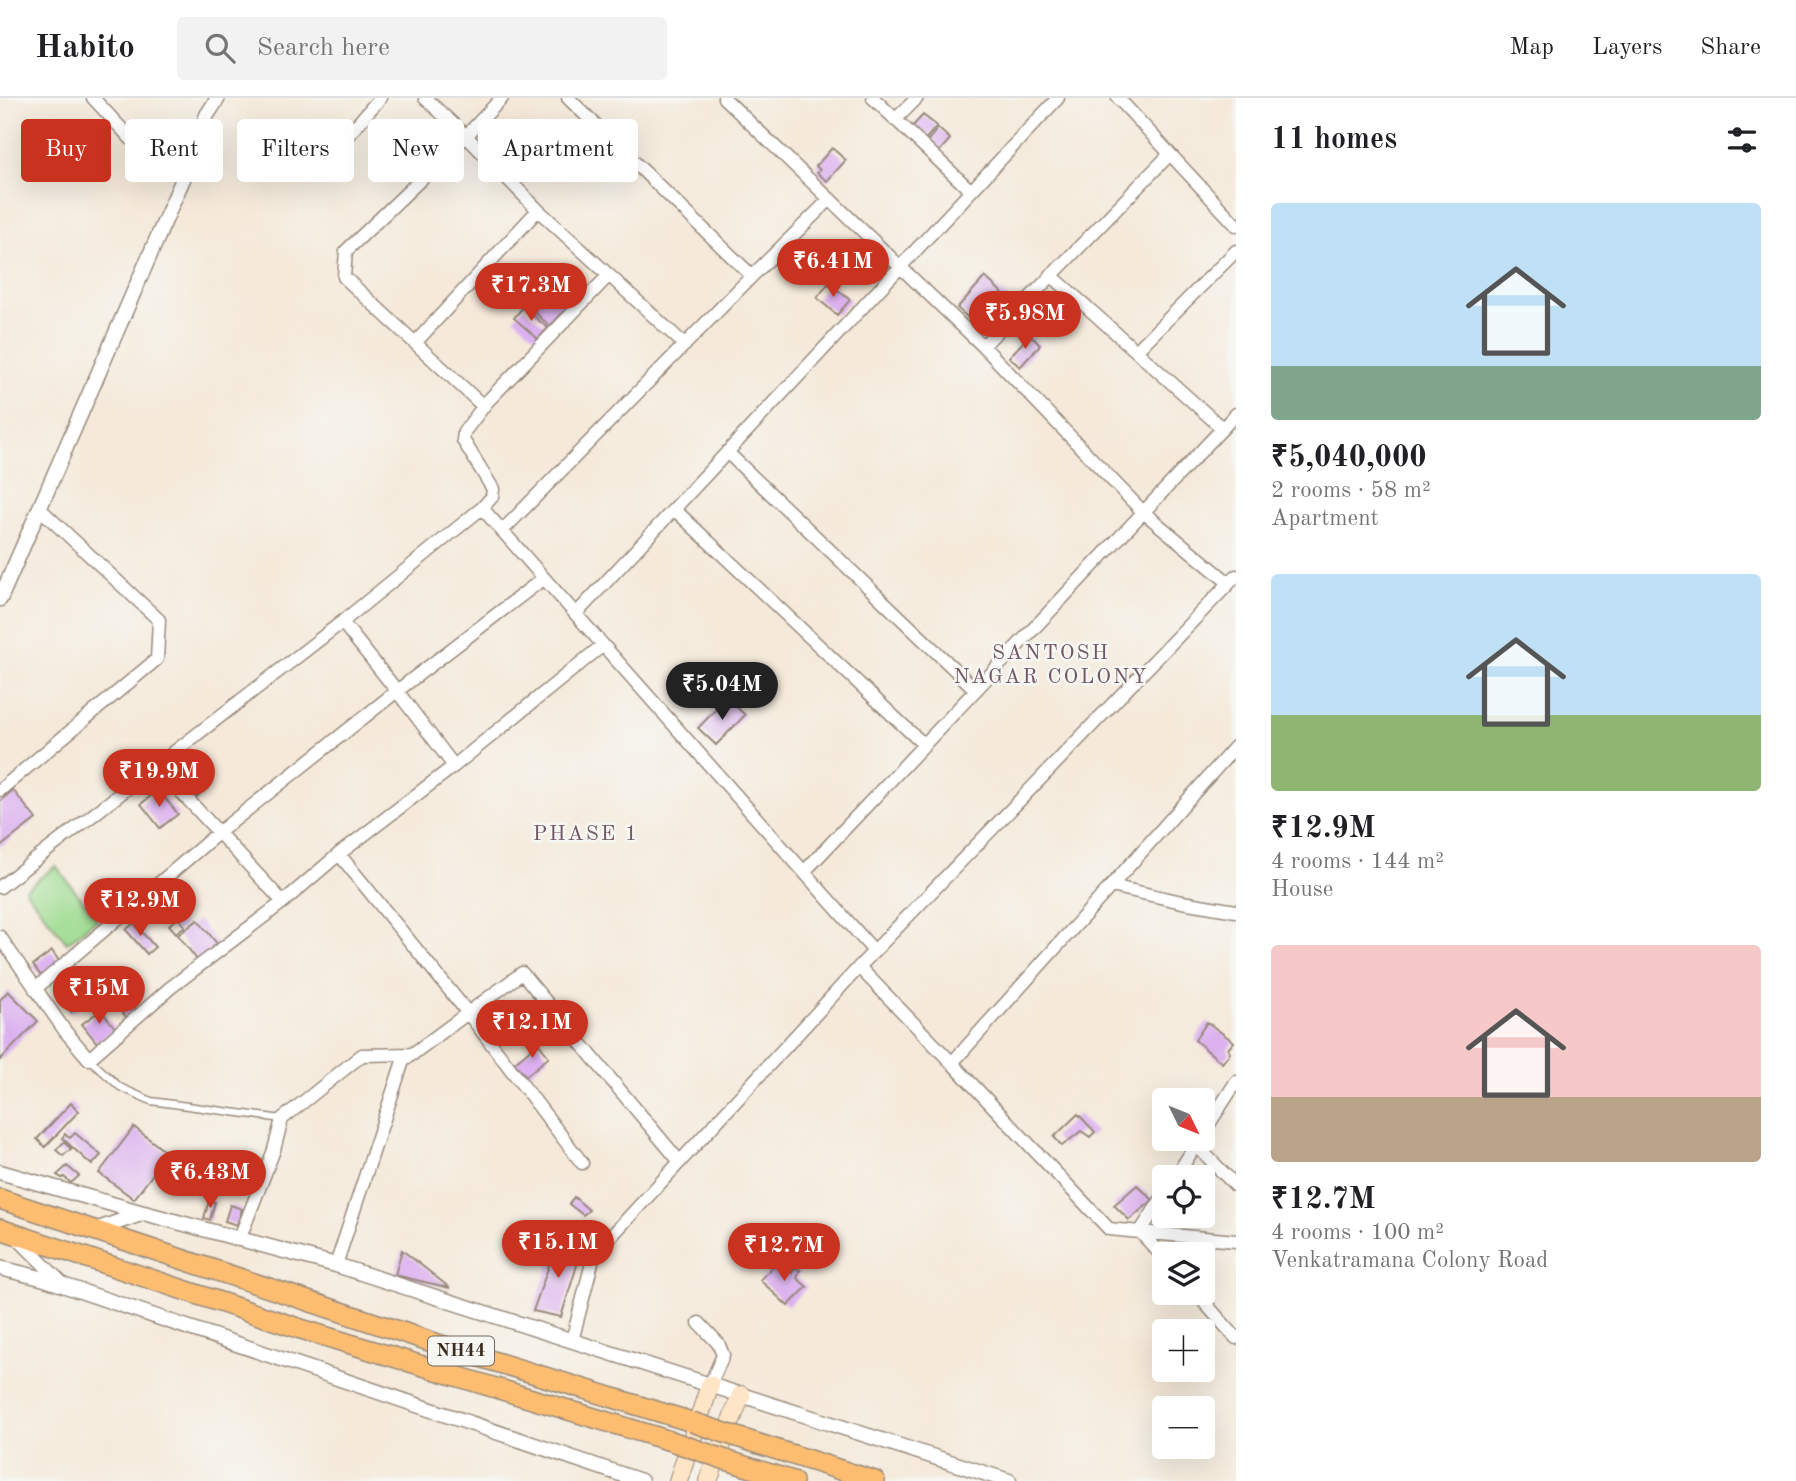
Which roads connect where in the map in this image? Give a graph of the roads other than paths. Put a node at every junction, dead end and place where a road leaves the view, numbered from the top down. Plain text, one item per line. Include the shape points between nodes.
1 (93, 98) edge
2 (218, 98) edge
3 (380, 98) edge
4 (425, 98) edge
5 (502, 98) edge
6 (568, 98) edge
7 (724, 98) edge
8 (873, 98) edge
9 (917, 98) edge
10 (1058, 98) edge
11 (1118, 98) edge
12 (206, 119) edge
13 (895, 120) junction
14 (354, 128) edge
15 (125, 132) edge
16 (466, 136) junction
17 (1170, 154) junction
18 (182, 182) edge
19 (971, 191) junction
20 (830, 199) junction
21 (538, 210) junction
22 (1236, 225) edge
23 (1236, 251) edge
24 (901, 266) junction
25 (609, 275) junction
26 (1051, 275) junction
27 (752, 276) junction
28 (415, 343) junction
29 (685, 345) junction
30 (983, 346) junction
31 (1136, 351) junction
32 (486, 403) junction
33 (1236, 414) edge
34 (1222, 429) junction
35 (727, 452) junction
36 (482, 508) junction
37 (40, 509) junction
38 (674, 509) junction
39 (1142, 511) junction
40 (502, 531) junction
41 (544, 578) junction
42 (1232, 580) edge
43 (0, 599) edge
44 (576, 614) junction
45 (342, 622) junction
46 (603, 645) junction
47 (976, 690) junction
48 (397, 691) junction
49 (924, 745) junction
50 (1236, 746) edge
51 (156, 765) junction
52 (454, 766) junction
53 (0, 790) edge
54 (218, 833) junction
55 (339, 854) junction
56 (804, 872) junction
57 (1111, 886) junction
58 (0, 887) edge
59 (283, 902) junction
60 (1236, 911) edge
61 (0, 937) edge
62 (874, 951) junction
63 (859, 967) junction
64 (35, 989) junction
65 (468, 1013) junction
66 (413, 1054) junction
67 (89, 1059) junction
68 (952, 1063) junction
69 (1236, 1082) edge
70 (1215, 1115) edge
71 (282, 1119) junction
72 (1209, 1152) edge
73 (680, 1162) junction
74 (582, 1163) dead end
75 (0, 1172) edge
76 (1236, 1186) edge
77 (0, 1199) edge
78 (144, 1213) junction
79 (1152, 1214) edge
80 (95, 1230) junction
81 (6, 1231) edge
82 (1140, 1232) junction
83 (239, 1240) junction
84 (1236, 1241) edge
85 (1152, 1245) edge
86 (336, 1265) junction
87 (0, 1268) edge
88 (65, 1286) junction
89 (1207, 1305) edge
90 (699, 1322) dead end
91 (1236, 1338) edge
92 (572, 1341) junction
93 (710, 1385) junction
94 (741, 1395) junction
95 (640, 1481) edge
96 (678, 1481) edge
97 (708, 1481) edge
98 (793, 1481) edge
99 (875, 1481) edge
100 (1009, 1481) edge

1 - 15 street
2 - 12 street
3 - 14 street
4 - 16 street
5 - 16 street
6 - 27 street
7 - 20 street
8 - 13 street
9 - 13 street
10 - 19 street
11 - 17 street
13 - 19 street
16 - 21 street
16 - 28 street via 346,251 344,277
17 - 22 street
17 - 26 street
18 - 37 street
19 - 24 street
20 - 24 street
20 - 27 street
21 - 25 street
21 - 28 street
23 - 31 street
24 - 30 street
24 - 35 street
25 - 29 street
25 - 32 street
26 - 30 street
26 - 31 street
27 - 29 street
28 - 32 street via 483,406
29 - 40 street
30 - 39 street
31 - 34 street
32 - 36 street via 463,440 493,489
33 - 34 street
34 - 39 street
35 - 38 street
35 - 47 street
36 - 40 street
36 - 45 street
37 - 43 street
37 - 53 street via 159,620 158,659
38 - 44 street
38 - 49 street
39 - 42 street
39 - 47 street
40 - 41 street
41 - 44 street
41 - 48 street
42 - 62 street
44 - 46 street
45 - 48 street
45 - 51 street
46 - 52 street
46 - 56 street
47 - 49 street
48 - 52 street
48 - 54 street
49 - 56 street
50 - 57 street
51 - 54 street
51 - 58 street
52 - 55 street
54 - 59 street
54 - 64 street
55 - 59 street
55 - 65 street
56 - 62 street
57 - 60 street
57 - 68 street
59 - 67 street via 170,988
61 - 64 street
62 - 63 street
63 - 68 street
63 - 73 street
64 - 67 street
65 - 66 street
65 - 73 street via 522,974
65 - 74 street
66 - 71 street via 362,1055
66 - 86 street via 403,1061
67 - 71 lane via 120,1087 151,1101
68 - 82 street via 1109,1229
69 - 70 street
71 - 83 street
72 - 76 street
73 - 92 street via 594,1255
75 - 78 street
77 - 80 highway, NH44
78 - 80 street
78 - 83 street
79 - 82 street
80 - 99 highway, NH44, bridge via 444,1346
81 - 88 street
81 - 98 highway, NH44, bridge via 301,1329
82 - 84 street
82 - 85 street
83 - 86 street
86 - 92 street
87 - 88 street
88 - 95 street
89 - 91 street
90 - 93 street via 723,1355
92 - 93 street
93 - 94 street
93 - 96 main road
94 - 97 main road
94 - 100 street

